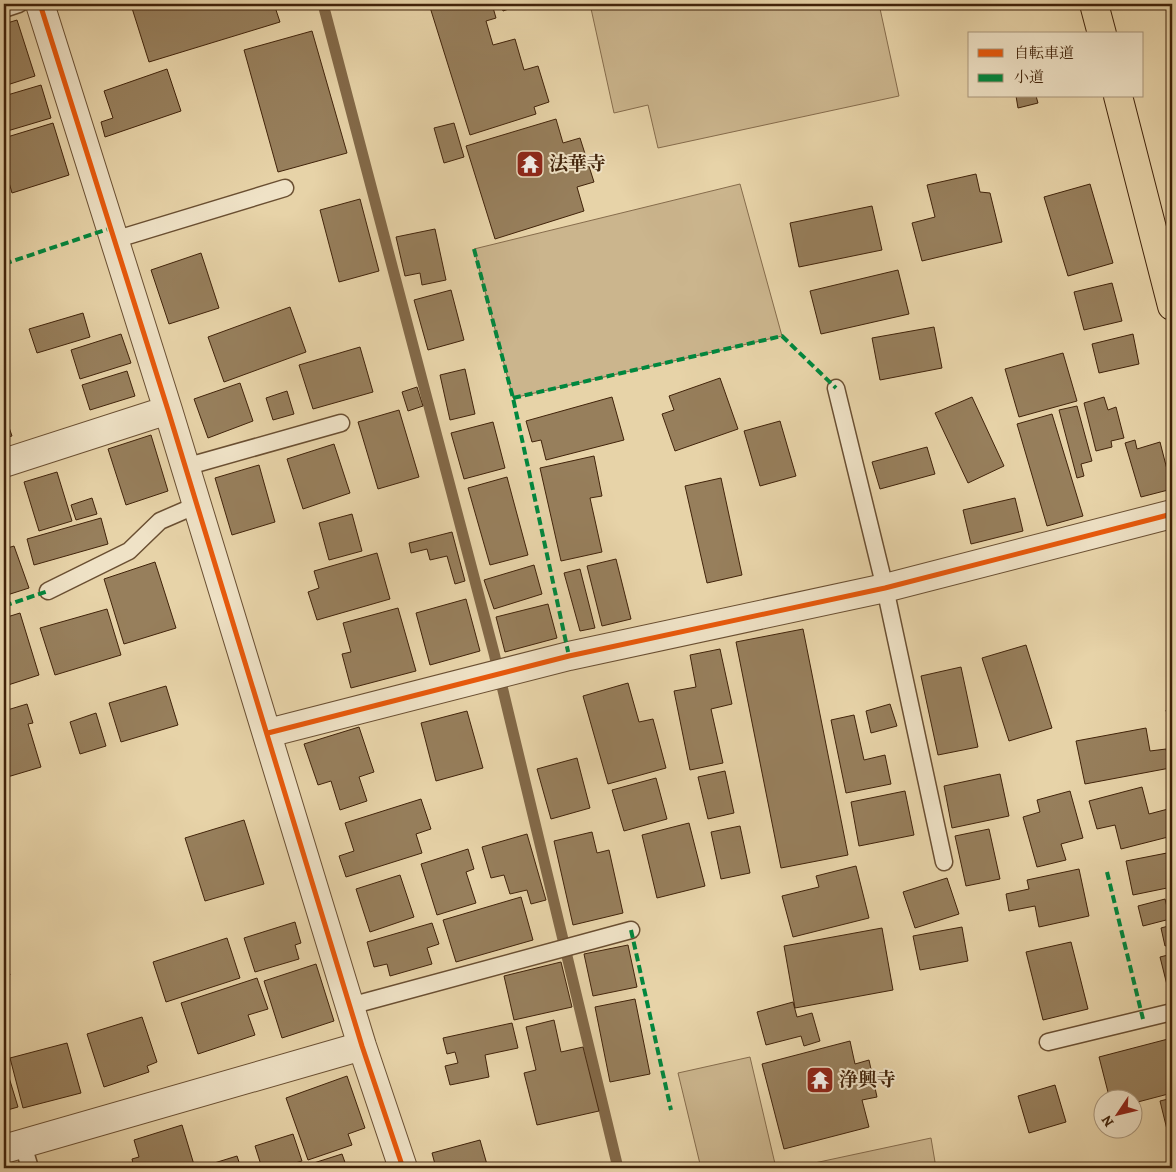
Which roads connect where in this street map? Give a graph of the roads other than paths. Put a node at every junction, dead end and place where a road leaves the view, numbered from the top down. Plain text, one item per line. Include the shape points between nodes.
1 (19, 4) edge
2 (40, 4) edge
3 (1094, 4) edge
4 (4, 9) edge
5 (1101, 32) edge
6 (1119, 98) edge
7 (285, 188) dead end
8 (114, 240) junction
9 (1172, 306) edge
10 (836, 388) dead end
11 (168, 410) junction
12 (341, 423) dead end
13 (4, 464) edge
14 (185, 467) junction
15 (197, 505) junction
16 (1172, 514) edge
17 (885, 588) junction
18 (48, 591) dead end
19 (268, 733) junction
20 (944, 862) dead end
21 (631, 930) dead end
22 (350, 1006) junction
23 (1172, 1012) edge
24 (1048, 1042) dead end
25 (362, 1046) junction
26 (19, 1154) edge
27 (403, 1168) edge

1 - 4 lane
2 - 8 street
3 - 5 main road
6 - 9 main road
7 - 8 lane
8 - 11 street
10 - 17 lane
11 - 13 street
11 - 14 street
12 - 14 lane
14 - 15 street
15 - 18 lane via 160,521 129,551
15 - 19 street
16 - 17 street
17 - 19 street via 569,656
17 - 20 lane
19 - 22 street
21 - 22 lane
22 - 25 street
23 - 24 lane
25 - 26 street
25 - 27 street

